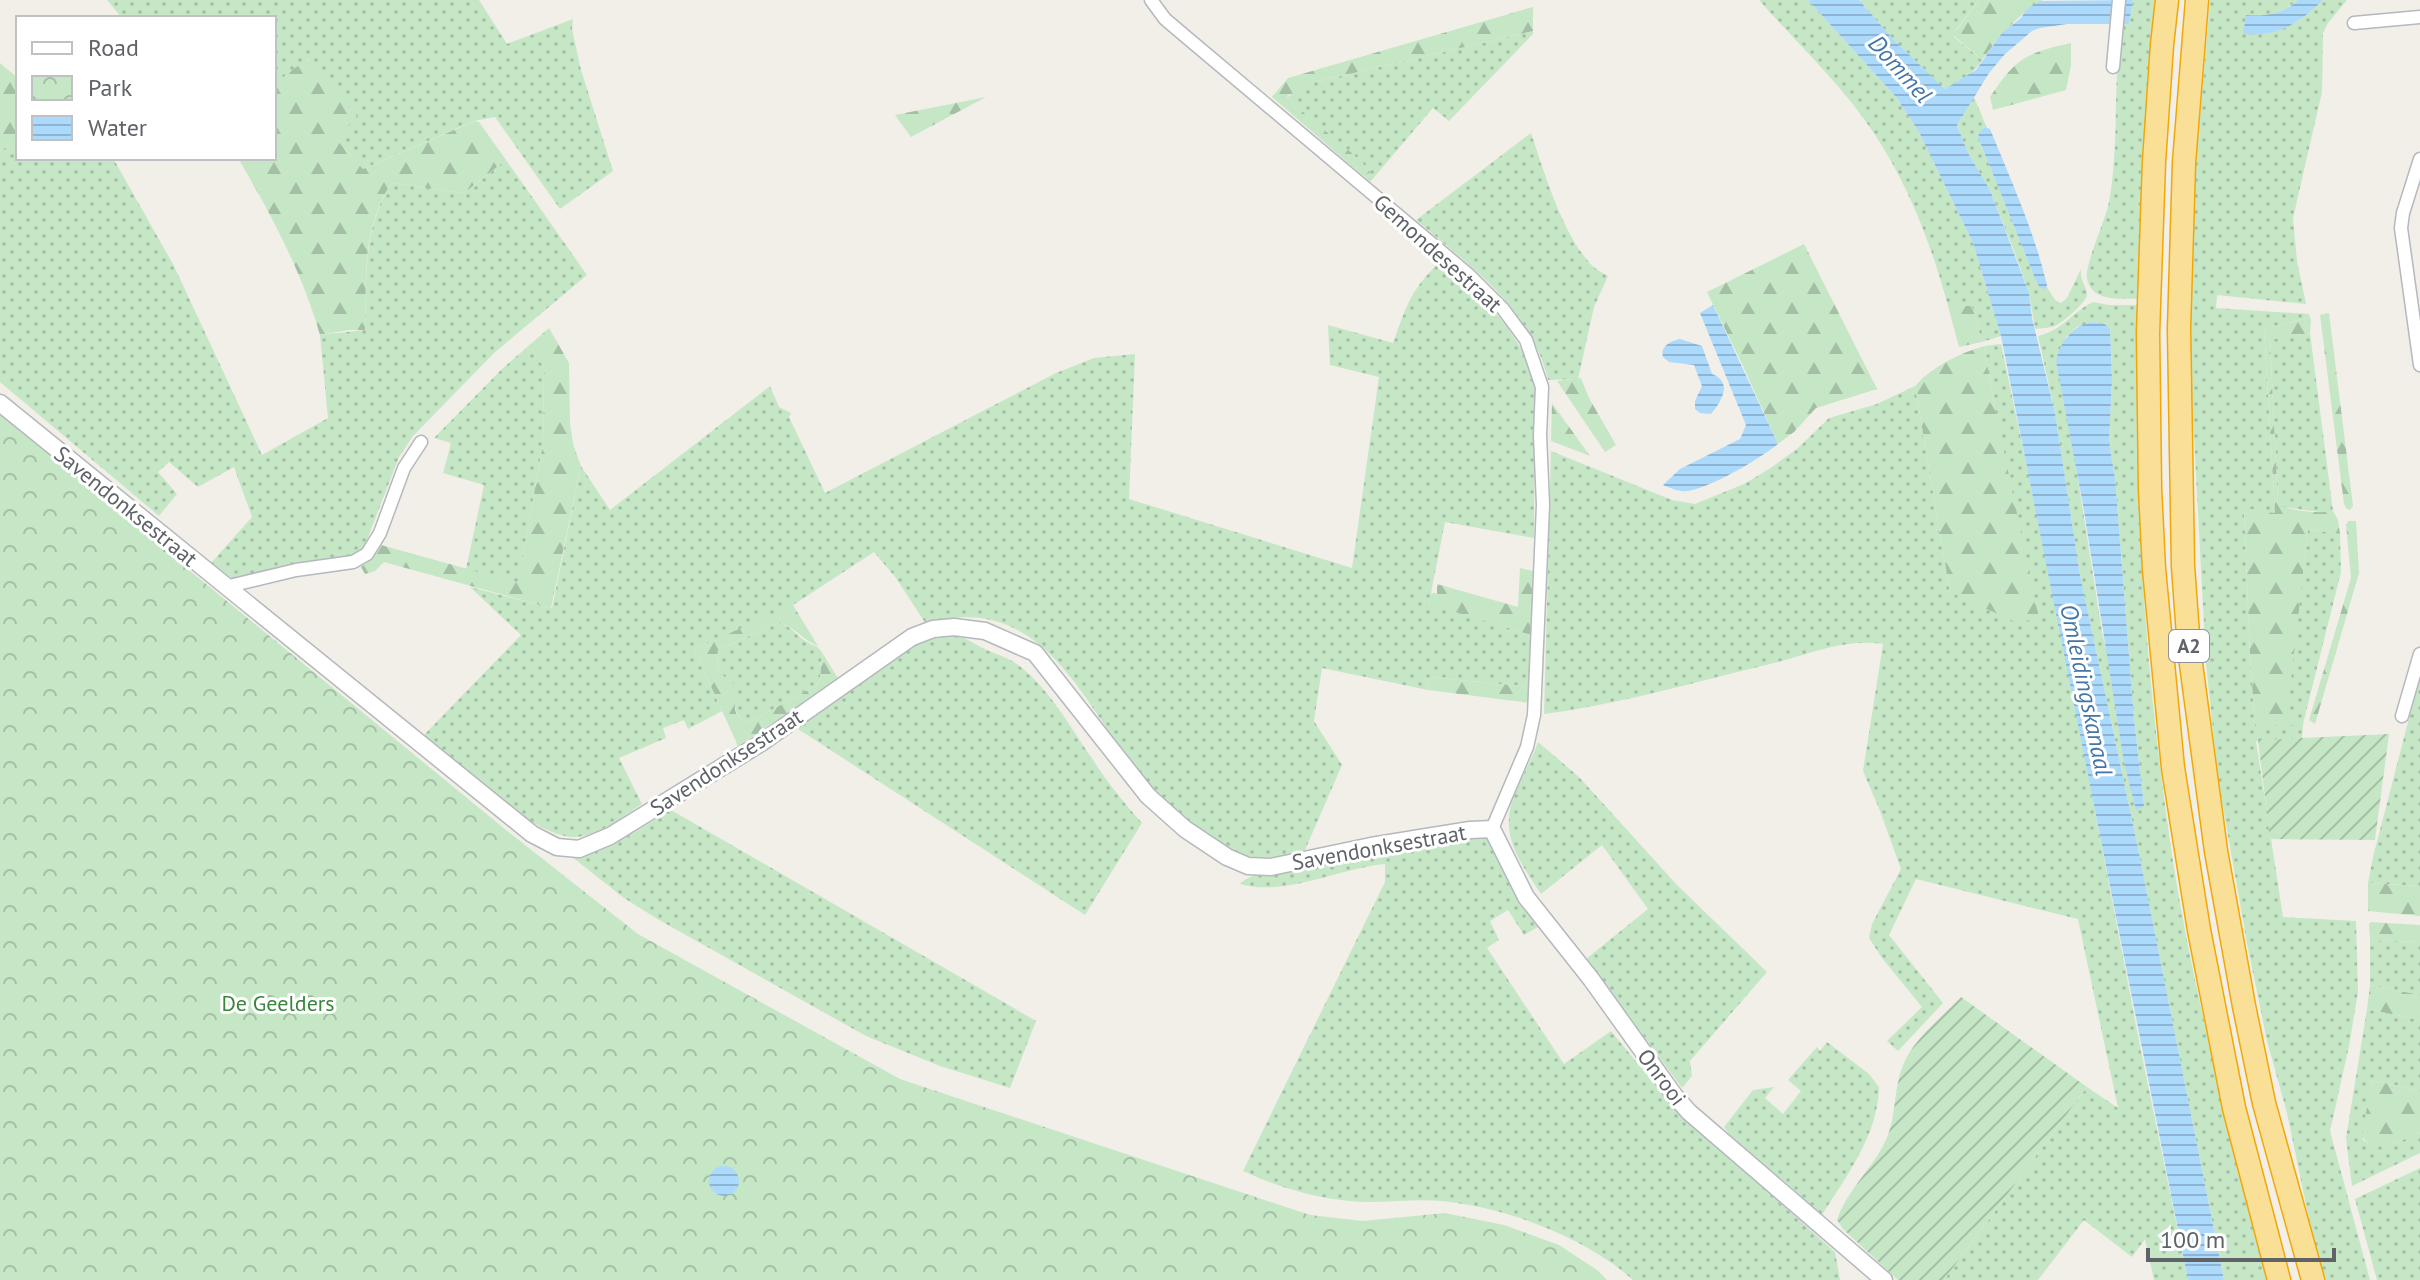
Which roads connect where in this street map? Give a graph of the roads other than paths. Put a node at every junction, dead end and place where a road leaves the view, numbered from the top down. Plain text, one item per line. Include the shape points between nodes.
1 (1151, 0) edge
2 (2119, 0) edge
3 (2167, 0) edge
4 (2197, 0) edge
5 (2420, 17) edge
6 (2354, 23) dead end
7 (2113, 67) dead end
8 (2420, 159) edge
9 (2420, 365) edge
10 (0, 403) edge
11 (421, 442) dead end
12 (225, 587) junction
13 (2420, 654) edge
14 (2402, 716) dead end
15 (1492, 829) junction
16 (1884, 1280) edge
17 (2279, 1280) edge
18 (2313, 1280) edge

1 - 15 street, Gemondesestraat via 1165,19 1469,275 1526,340 1542,387 1534,715 1527,747
2 - 7 street
3 - 17 highway, A2 via 2148,333 2150,489 2161,652 2199,930 2234,1108
4 - 18 highway, A2 via 2184,163 2179,329 2189,649 2216,851 2244,1006 2264,1103
5 - 6 street
8 - 9 street via 2401,228
10 - 12 street, Savendonksestraat
11 - 12 street via 404,468 367,554 353,562
12 - 15 street, Savendonksestraat via 532,834 557,847 579,849 610,836 761,743 912,637 954,627 985,631 1035,653 1148,796 1185,829 1248,866 1271,867
13 - 14 street
15 - 16 street, Onrooi via 1526,897 1674,1095

